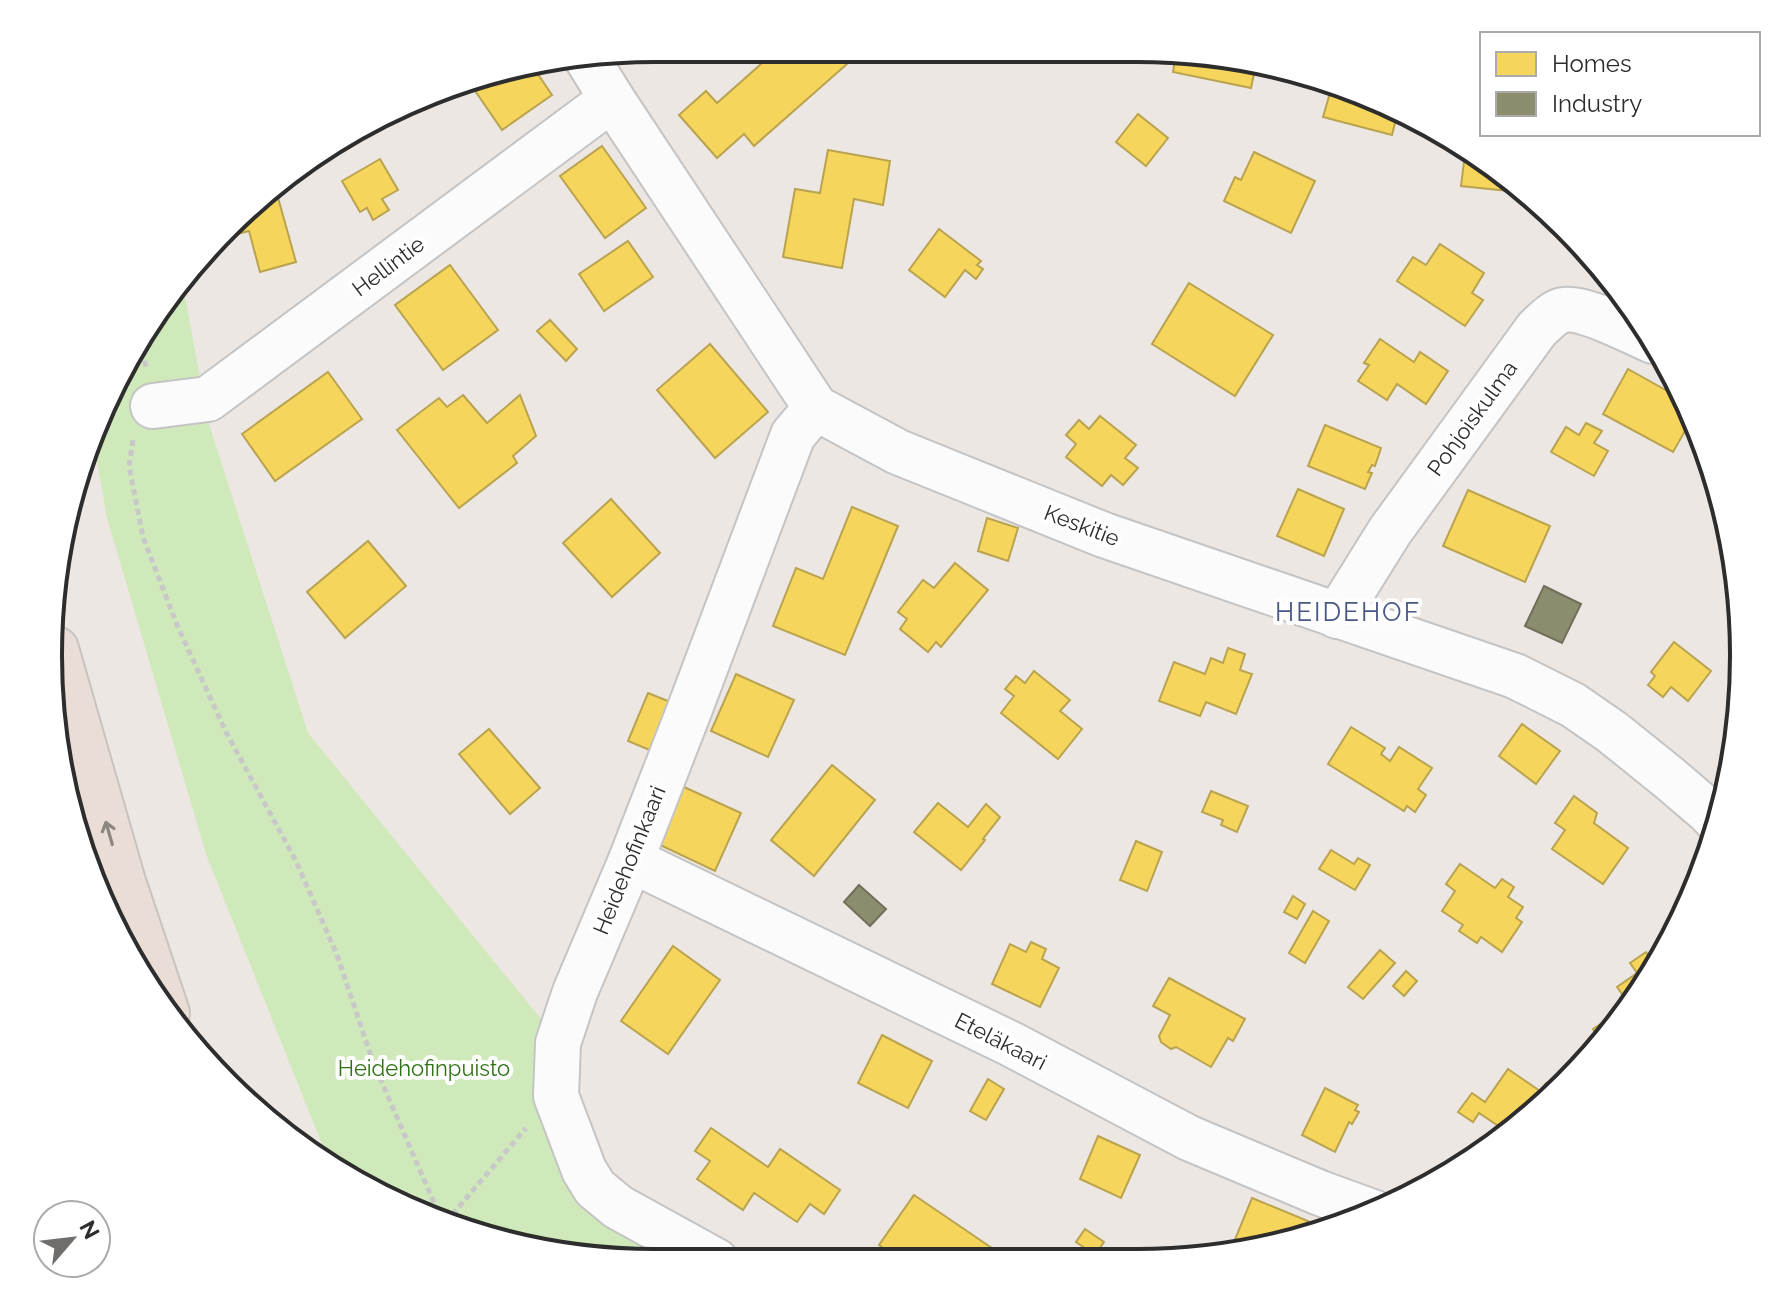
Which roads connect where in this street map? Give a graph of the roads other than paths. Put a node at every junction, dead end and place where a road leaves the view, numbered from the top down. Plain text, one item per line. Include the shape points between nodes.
1 (591, 66) edge
2 (612, 99) junction
3 (1634, 333) edge
4 (153, 406) road end
5 (816, 408) junction
6 (1337, 616) junction
7 (62, 671) edge
8 (1709, 814) edge
9 (631, 860) junction
10 (152, 969) edge
11 (1357, 1207) edge
12 (694, 1249) edge

1 - 2 street, Keskitie
2 - 4 street, Hellintie via 208,399
2 - 5 street, Keskitie
3 - 6 street, Pohjoiskulma via 1585,312 1552,314 1390,531
5 - 6 street, Keskitie via 898,452 1089,529
5 - 9 street, Heidehofinkaari via 793,435
6 - 8 street, Keskitie via 1480,662 1573,705
10 -> 7 highway
9 - 11 street, Eteläkaari via 1011,1044 1189,1138
9 - 12 street, Heidehofinkaari via 558,1043 556,1096 595,1188 618,1207

